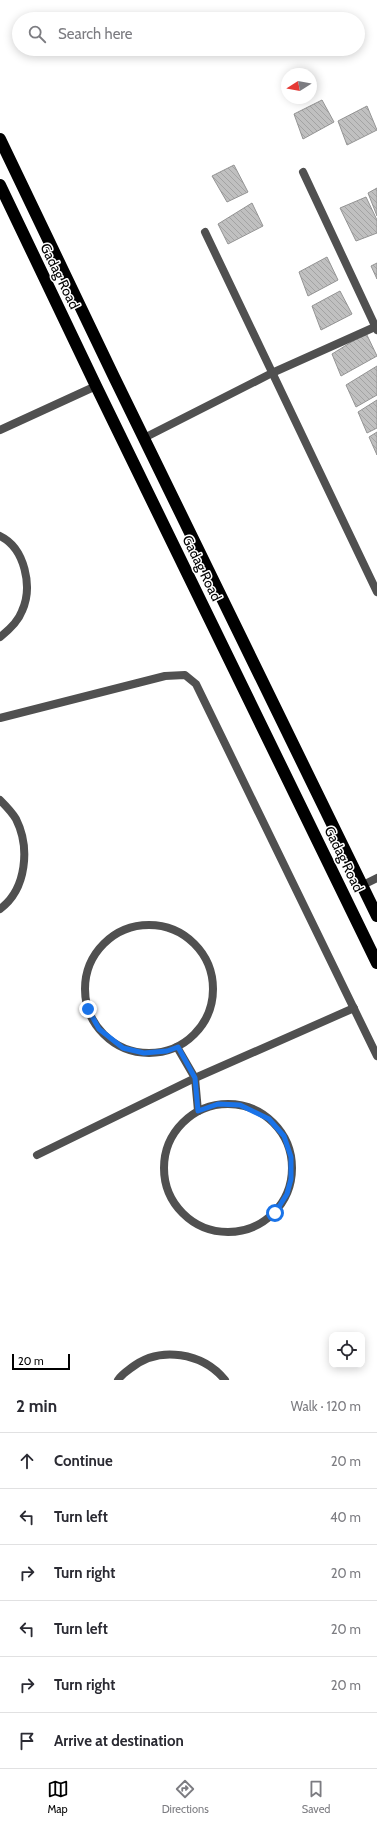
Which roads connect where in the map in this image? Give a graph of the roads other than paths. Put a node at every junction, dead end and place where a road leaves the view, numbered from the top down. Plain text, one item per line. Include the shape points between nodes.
1 (0, 139) edge
2 (303, 172) dead end
3 (0, 185) edge
4 (205, 232) dead end
5 (376, 328) edge
6 (272, 373) junction
7 (96, 386) junction
8 (0, 430) edge
9 (144, 438) junction
10 (0, 536) edge
11 (377, 592) edge
12 (0, 637) edge
13 (0, 718) edge
14 (0, 800) edge
15 (377, 878) edge
16 (363, 886) junction
17 (0, 909) edge
18 (377, 916) edge
19 (377, 963) edge
20 (354, 1008) junction
21 (178, 1047) junction
22 (377, 1056) edge
23 (195, 1078) junction
24 (198, 1111) junction
25 (37, 1155) dead end
26 (118, 1380) edge
27 (225, 1380) edge

1 - 9 highway, Gadag Road
2 - 5 street
3 - 7 highway, Gadag Road
4 - 6 street
5 - 6 street
6 - 9 street
6 - 11 street
7 - 8 street
7 - 19 highway, Gadag Road
9 - 16 highway, Gadag Road
10 - 12 street via 19,555 26,575 27,597 22,611 10,629
13 - 20 street via 165,676 185,675 196,684
14 - 17 street via 16,818 24,842 24,867 19,884
15 - 16 street
16 - 18 highway, Gadag Road
20 - 22 street
20 - 23 street
21 - 21 street via 167,1051 144,1053 123,1048 99,1029 88,1009 85,987 90,964 102,946 119,932 139,925 161,925 190,940 204,956 212,977 212,1000 208,1015 196,1033
21 - 23 street
23 - 24 street
23 - 25 street
24 - 24 street via 218,1104 240,1105 269,1119 284,1136 291,1157 291,1179 287,1194 275,1213 256,1226 223,1233 202,1227 178,1208 167,1189 164,1167 168,1144 180,1125
26 - 27 street via 139,1362 160,1355 185,1355 217,1370

